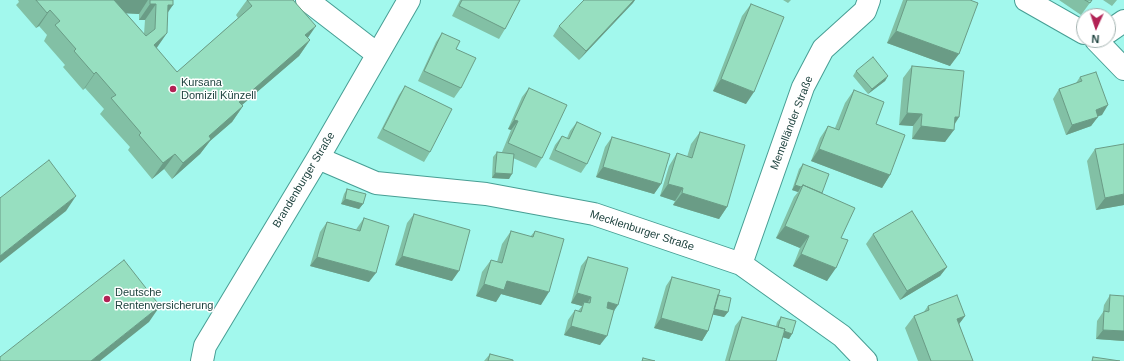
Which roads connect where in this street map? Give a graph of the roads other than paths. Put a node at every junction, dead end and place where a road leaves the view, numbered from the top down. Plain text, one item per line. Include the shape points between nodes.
1 (306, 0) edge
2 (409, 0) edge
3 (870, 0) edge
4 (1026, 0) edge
5 (1076, 28) edge
6 (1104, 48) edge
7 (377, 54) junction
8 (1124, 69) edge
9 (318, 158) junction
10 (741, 264) junction
11 (202, 361) edge
12 (866, 361) edge

1 - 7 street
2 - 7 street, Brandenburger Straße
3 - 10 street, Memelländer Straße via 865,11 823,49 803,87
4 - 5 street
6 - 8 street
7 - 9 street, Brandenburger Straße
9 - 10 street, Mecklenburger Straße via 376,183 486,194 594,214
9 - 11 street, Brandenburger Straße via 205,346
10 - 12 street, Mecklenburger Straße via 842,336

